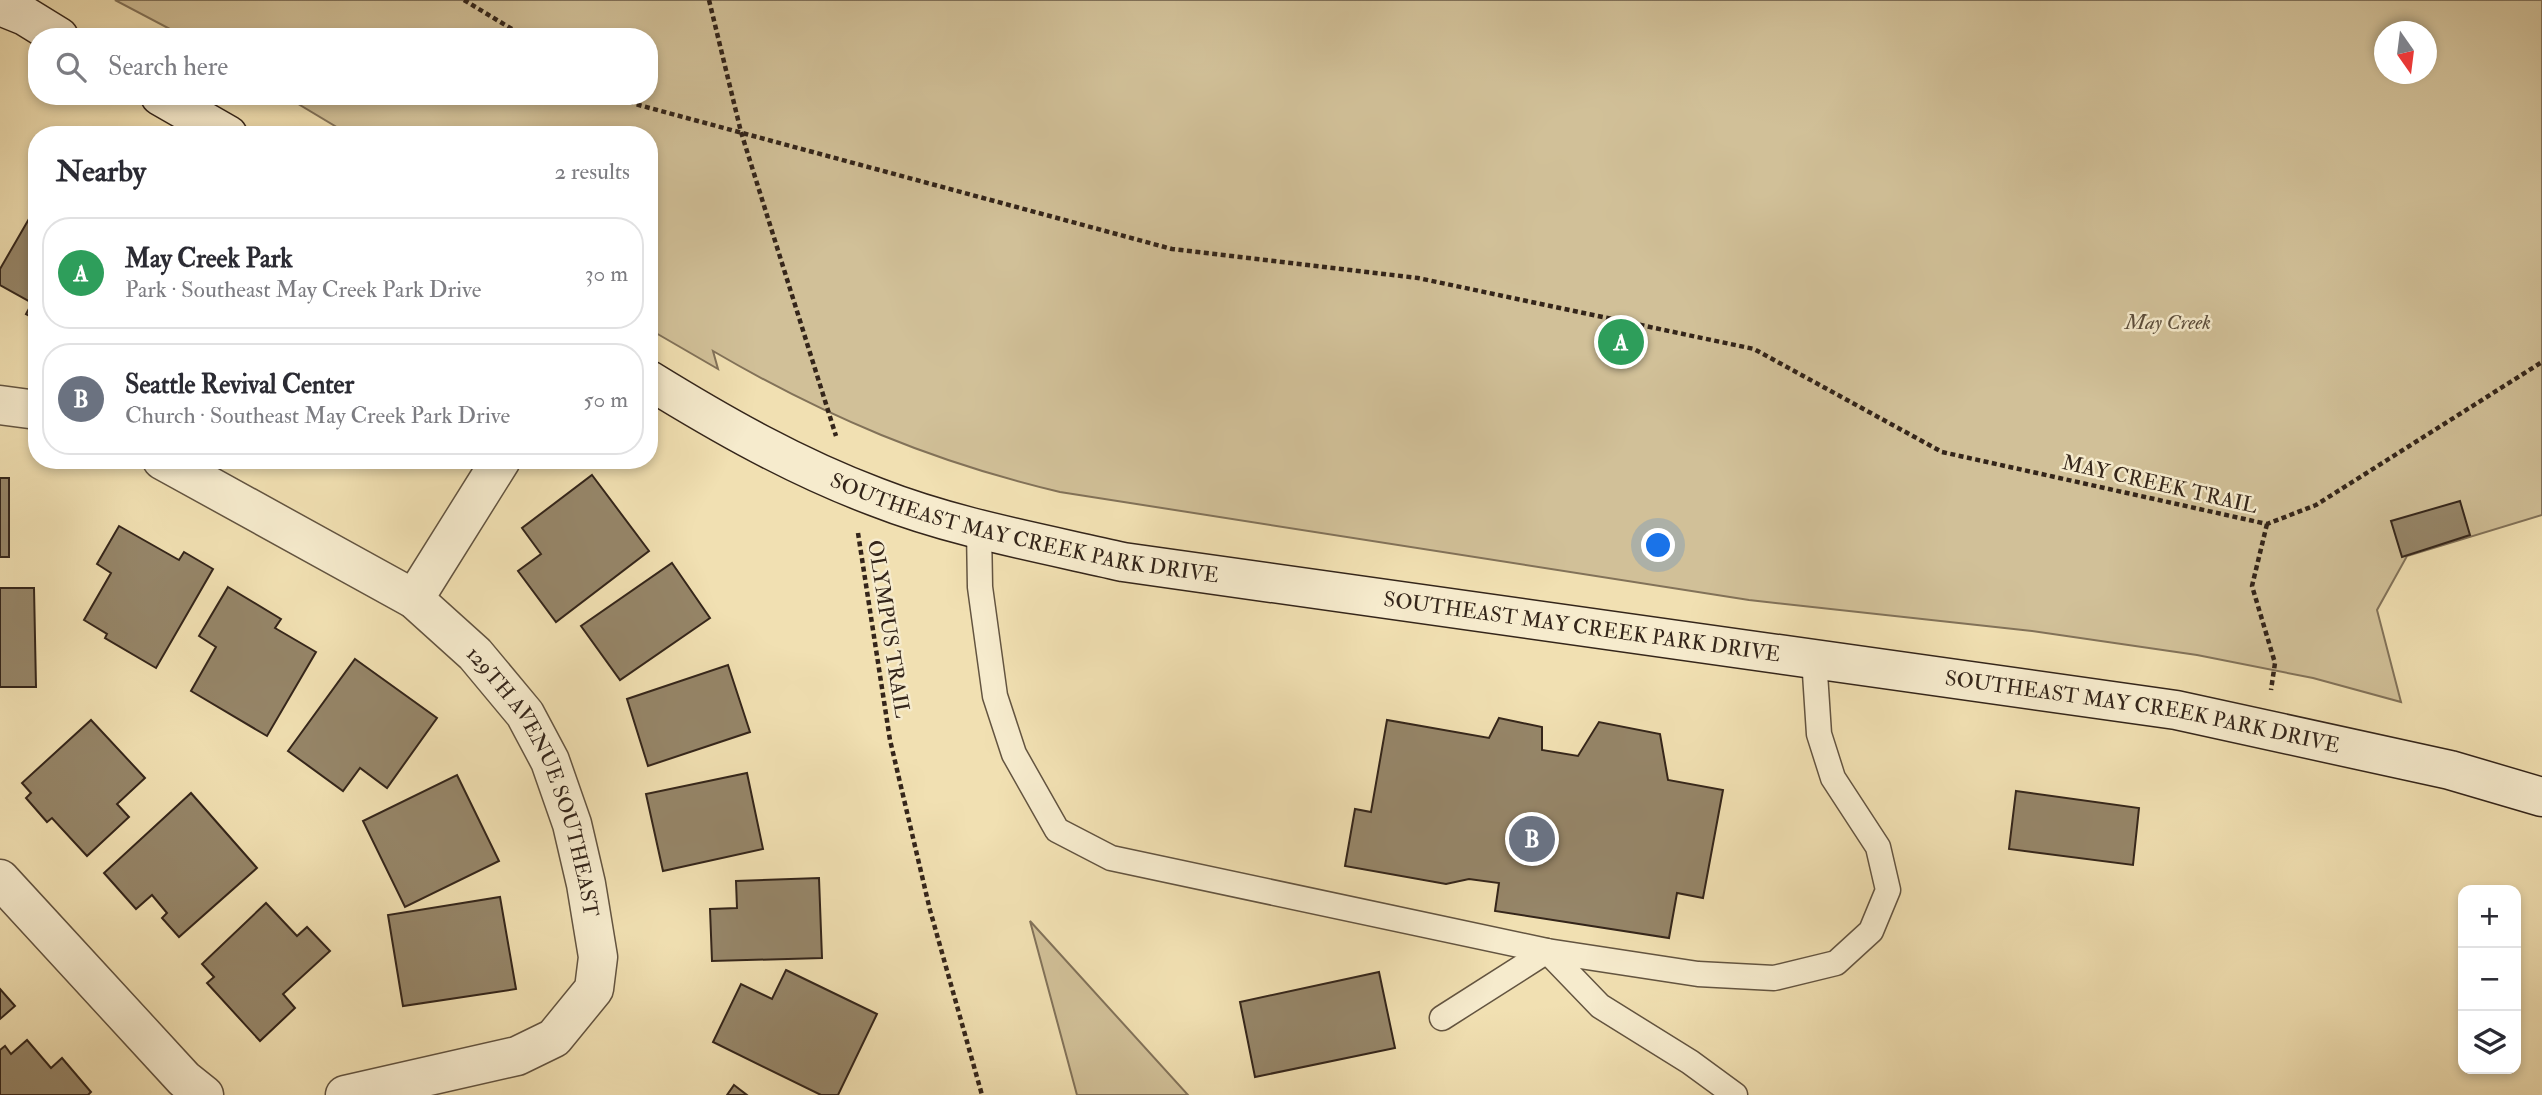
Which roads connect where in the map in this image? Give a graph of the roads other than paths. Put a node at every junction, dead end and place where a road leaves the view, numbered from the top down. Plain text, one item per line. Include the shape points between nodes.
1 (0, 6) edge
2 (44, 28) edge
3 (176, 105) edge
4 (212, 126) edge
5 (658, 386) edge
6 (0, 405) edge
7 (28, 409) edge
8 (178, 469) edge
9 (495, 469) edge
10 (979, 529) junction
11 (414, 599) junction
12 (1814, 658) junction
13 (2542, 797) edge
14 (0, 879) edge
15 (1547, 951) junction
16 (1442, 1018) dead end
17 (204, 1095) edge
18 (345, 1095) edge
19 (1735, 1095) edge

1 - 2 street
3 - 4 street
5 - 10 street, SOUTHEAST MAY CREEK PARK DRIVE via 805,468
6 - 7 street
8 - 11 street, 129TH AVENUE SOUTHEAST
9 - 11 street
10 - 12 street, SOUTHEAST MAY CREEK PARK DRIVE via 1123,562
10 - 15 lane via 980,586 995,696 1014,754 1057,830 1111,858
11 - 18 street, 129TH AVENUE SOUTHEAST via 475,653 525,714 550,761 586,884 598,957 594,989 554,1038 517,1056
12 - 13 street, SOUTHEAST MAY CREEK PARK DRIVE via 2176,710 2450,770
12 - 15 lane via 1819,734 1833,778 1878,847 1888,890 1871,931 1836,963 1774,978 1698,974
14 - 17 street via 184,1079
15 - 16 lane
15 - 19 lane via 1600,1006

